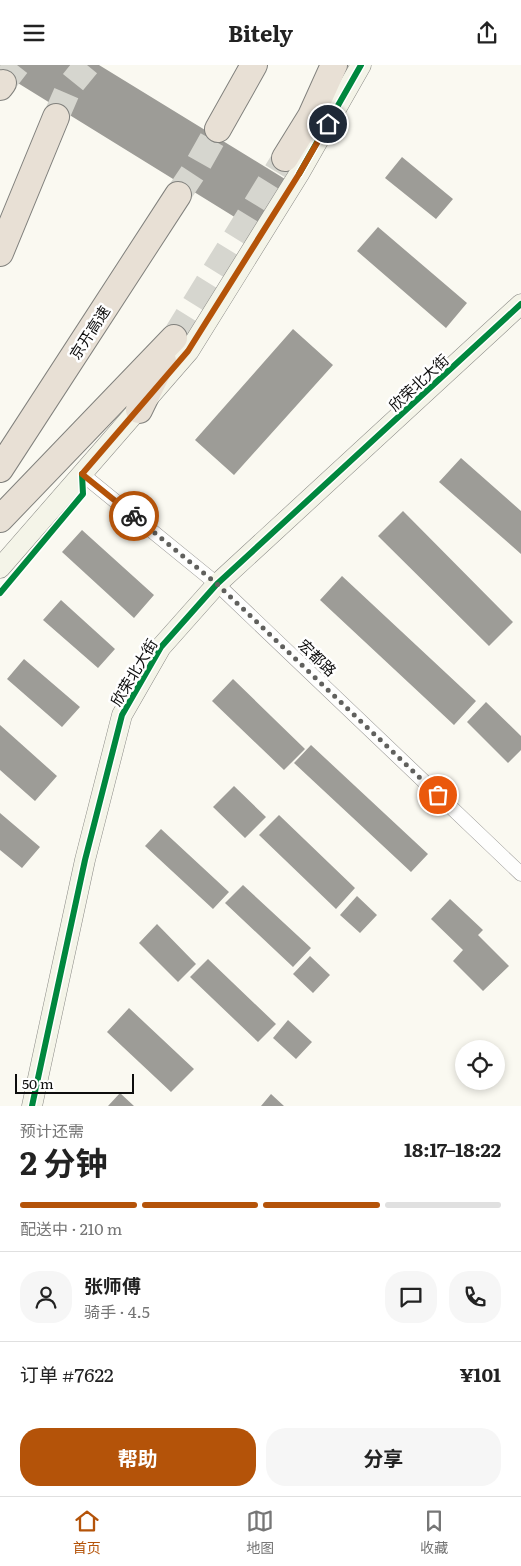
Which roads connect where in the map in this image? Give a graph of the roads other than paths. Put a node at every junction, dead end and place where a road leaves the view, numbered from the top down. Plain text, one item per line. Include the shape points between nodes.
1 (254, 65) edge
2 (334, 65) edge
3 (361, 65) edge
4 (56, 117) tunnel mouth
5 (218, 129) tunnel mouth
6 (284, 158) tunnel mouth
7 (178, 195) tunnel mouth
8 (0, 253) edge
9 (521, 304) edge
10 (138, 410) junction
11 (0, 469) edge
12 (82, 474) junction
13 (0, 519) edge
14 (0, 568) edge
15 (217, 584) junction
16 (521, 874) edge
17 (32, 1106) edge

1 - 5 highway
2 - 6 highway via 311,116
3 - 10 street via 299,174 188,351
4 - 8 highway
7 - 11 highway, 京开高速
9 - 15 street, 欣荣北大街
10 - 12 street
10 - 13 highway via 174,338
12 - 14 street
12 - 15 street, 宏都路
15 - 16 street, 宏都路
15 - 17 street, 欣荣北大街 via 161,647 122,715 85,859

